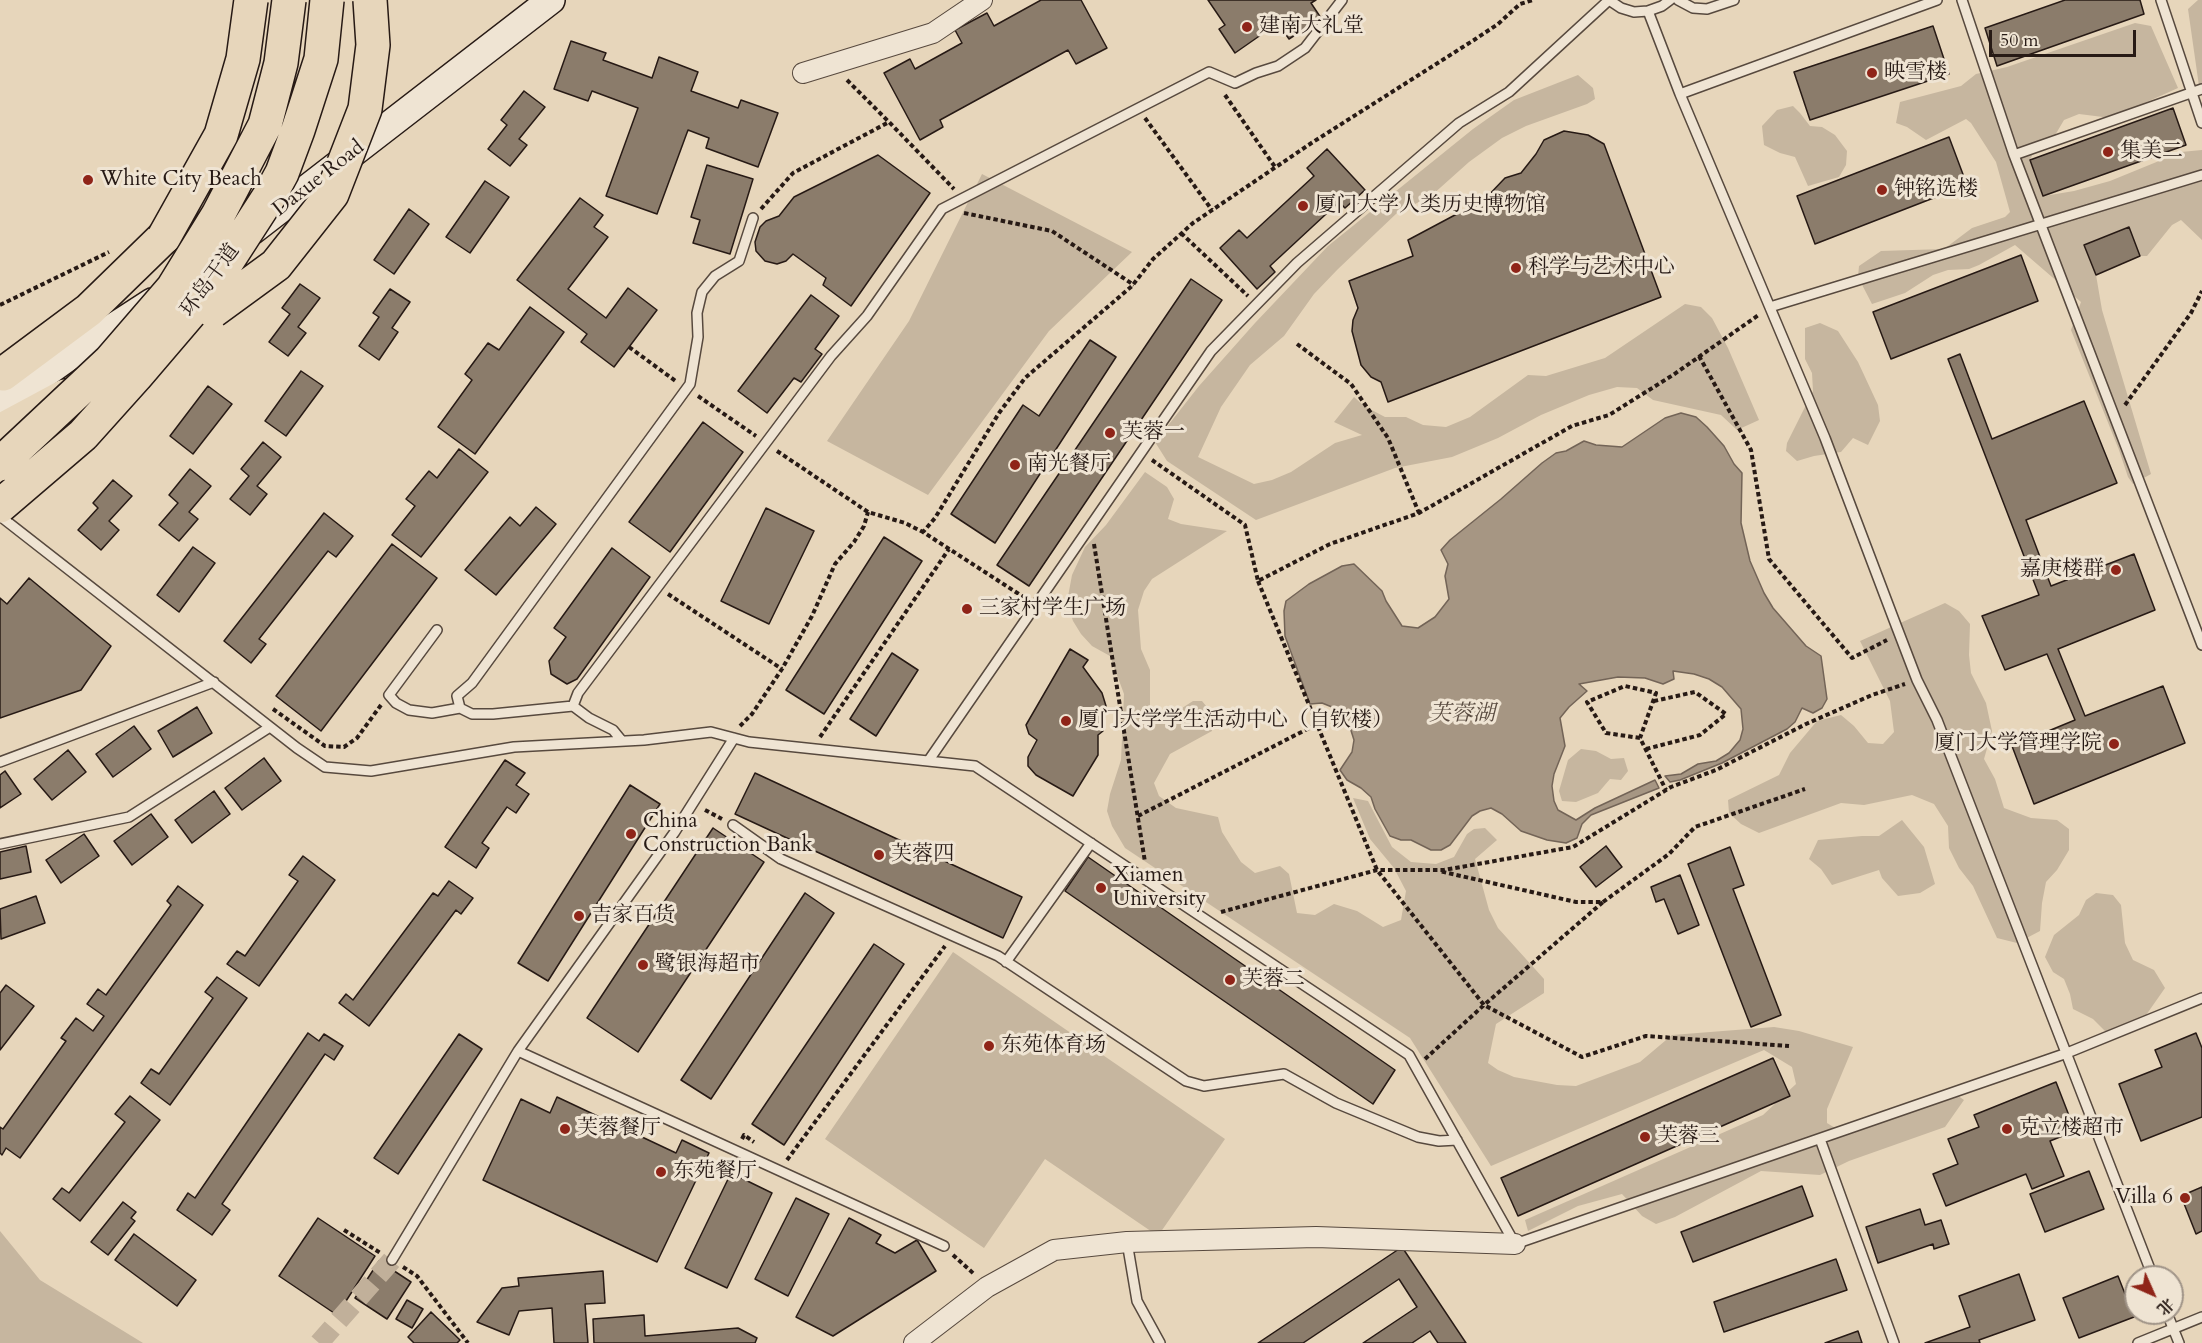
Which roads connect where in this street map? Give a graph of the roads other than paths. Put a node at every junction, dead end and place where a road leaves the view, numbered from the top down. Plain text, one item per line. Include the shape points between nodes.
1 (251, 0) edge
2 (288, 0) edge
3 (327, 0) edge
4 (370, 0) edge
5 (550, 0) edge
6 (982, 0) edge
7 (1342, 0) edge
8 (1609, 0) edge
9 (1670, 0) edge
10 (1678, 0) edge
11 (1734, 0) edge
12 (1937, 0) edge
13 (1962, 0) edge
14 (2161, 0) edge
15 (1648, 11) junction
16 (803, 73) dead end
17 (2202, 89) edge
18 (2191, 93) junction
19 (1680, 94) junction
20 (2202, 123) edge
21 (2014, 155) junction
22 (2202, 175) edge
23 (753, 218) road end
24 (2040, 223) junction
25 (1770, 307) junction
26 (81, 348) junction
27 (3, 374) joint
28 (0, 406) edge
29 (0, 431) edge
30 (0, 464) edge
31 (0, 506) edge
32 (0, 516) edge
33 (2198, 623) edge
34 (437, 630) dead end
35 (2202, 645) edge
36 (214, 682) junction
37 (573, 705) junction
38 (460, 708) junction
39 (270, 727) junction
40 (734, 738) junction
41 (622, 741) junction
42 (929, 760) junction
43 (0, 762) edge
44 (733, 825) road end
45 (1091, 843) junction
46 (0, 844) edge
47 (1006, 962) junction
48 (2202, 998) edge
49 (518, 1051) junction
50 (2067, 1053) junction
51 (1820, 1139) junction
52 (1457, 1140) junction
53 (1127, 1242) junction
54 (1515, 1244) junction
55 (944, 1246) road end
56 (392, 1260) tunnel mouth
57 (2148, 1265) edge
58 (2202, 1317) edge
59 (2172, 1325) edge
60 (2173, 1329) junction
61 (914, 1343) edge
62 (1160, 1343) edge
63 (1894, 1343) edge
64 (2138, 1343) edge
65 (2179, 1343) edge

1 - 27 highway, bridge via 243,59 221,135 164,237 89,310
2 - 30 highway, 环岛干道, bridge via 281,63 265,125 218,215 173,288 110,362
3 - 31 highway, 环岛干道, bridge via 321,59 298,130 282,173 251,225 206,294 136,376 83,435
4 - 29 highway, bridge via 373,45 365,109 332,194 276,265 213,311
5 - 26 street, Daxue Road via 199,272
6 - 16 street via 933,33
7 - 37 lane via 1305,48 1278,66 1235,83 1209,72 942,209 867,316 831,356 765,443 578,693
8 - 15 lane via 1634,12
8 - 42 lane via 1509,92 1459,123 1297,263 1211,351
9 - 15 lane
10 - 11 lane via 1693,8 1707,9
12 - 19 lane
13 - 21 lane
14 - 18 lane
15 - 19 lane
17 - 18 lane
18 - 20 lane
18 - 21 lane
19 - 25 lane
21 - 24 lane
22 - 24 lane
23 - 38 lane via 739,261 715,276 702,292 690,384 472,683 456,696
24 - 25 lane
24 - 33 lane
25 - 50 lane
26 - 27 street
26 - 28 street
32 - 36 lane
33 - 35 lane
34 - 38 lane via 389,695 409,710 432,713
36 - 39 lane
36 - 43 lane
37 - 38 lane via 493,714 472,714
37 - 41 lane via 613,730
39 - 41 lane via 325,767 370,771 514,747
39 - 46 lane via 129,817
40 - 41 lane via 711,732
40 - 42 lane
40 - 49 lane via 674,833
42 - 45 lane via 975,766
44 - 47 lane via 781,859
45 - 47 lane
45 - 52 lane via 1409,1055
47 - 52 lane via 1186,1082 1204,1086 1284,1074 1336,1102 1418,1137
48 - 50 lane
49 - 55 lane
49 - 56 lane
50 - 51 lane
50 - 57 lane
51 - 54 lane
51 - 63 lane
52 - 54 lane
53 - 54 street via 1316,1237
53 - 61 street via 1054,1250 987,1287
53 - 62 lane via 1137,1301
58 - 60 lane
59 - 60 lane
60 - 64 lane
60 - 65 lane

